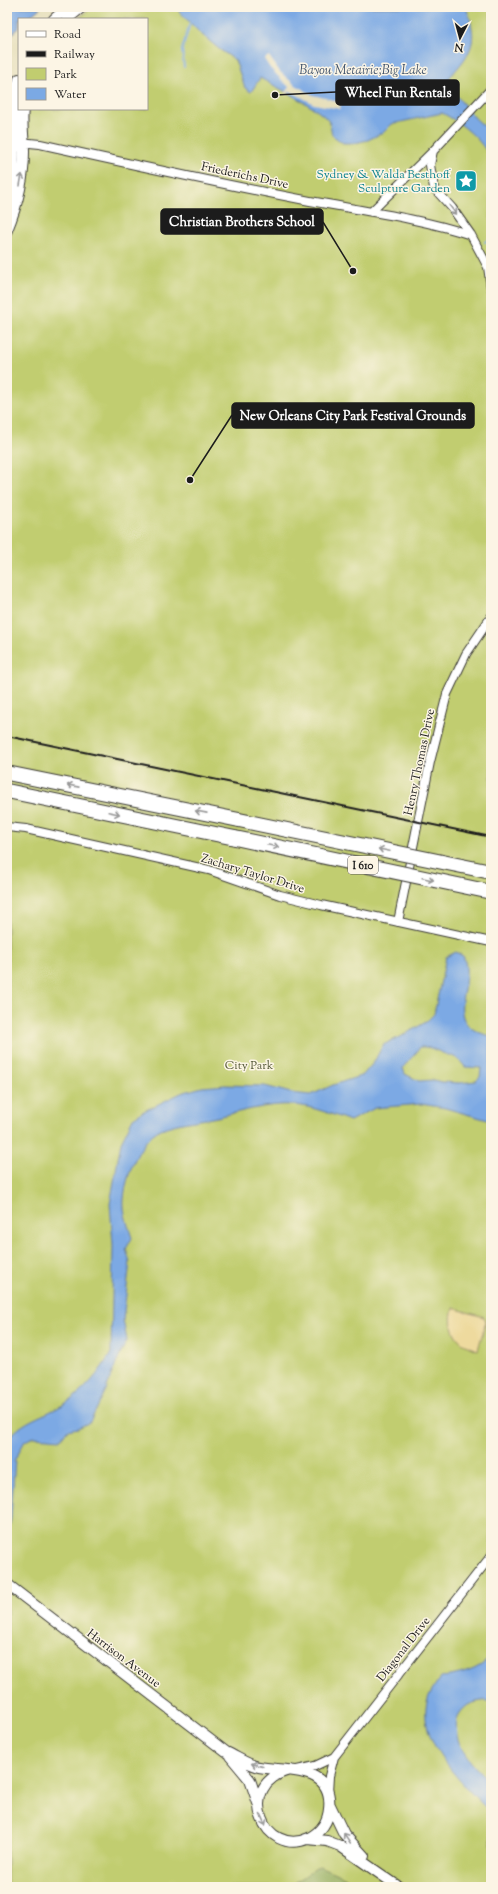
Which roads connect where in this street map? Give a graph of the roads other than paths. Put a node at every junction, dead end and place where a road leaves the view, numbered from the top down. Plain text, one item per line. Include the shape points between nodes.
1 (68, 7) edge
2 (82, 7) edge
3 (55, 18) edge
4 (68, 18) edge
5 (18, 84) edge
6 (491, 89) edge
7 (23, 110) edge
8 (19, 142) junction
9 (433, 151) junction
10 (7, 201) edge
11 (371, 212) junction
12 (7, 230) edge
13 (471, 235) junction
14 (491, 288) edge
15 (491, 617) edge
16 (7, 773) edge
17 (7, 791) edge
18 (7, 827) edge
19 (491, 872) edge
20 (491, 892) edge
21 (398, 922) junction
22 (491, 942) edge
23 (491, 1556) edge
24 (7, 1584) edge
25 (226, 1752) junction
26 (334, 1757) junction
27 (294, 1770) junction
28 (328, 1793) junction
29 (258, 1803) junction
30 (330, 1804) junction
31 (307, 1838) junction
32 (384, 1876) junction
33 (399, 1887) edge

1 - 3 street
2 - 4 street
5 - 8 street via 14,102
6 - 9 street
7 - 8 street
8 - 10 street
8 - 11 street, Friederichs Drive
12 -> 8 street via 17,201 22,174
9 - 11 street
9 -> 13 street via 430,165 434,188
11 - 13 street, Friederichs Drive
13 - 14 street via 488,267
15 - 21 street, Henry Thomas Drive via 466,654 447,694 430,762
19 -> 16 highway, I 610, bridge
17 -> 20 highway, I 610, bridge
18 - 21 street, Zachary Taylor Drive via 209,870 280,895
21 - 22 street, Zachary Taylor Drive
23 - 26 street, Diagonal Drive
24 - 25 street, Harrison Avenue
27 -> 25 street, Harrison Avenue via 259,1767
25 - 29 street, Harrison Avenue via 250,1780
26 - 27 street, Diagonal Drive via 315,1766
26 - 28 street, Diagonal Drive
27 - 28 street, Harrison Avenue via 318,1778
27 - 29 street via 274,1776 268,1781
28 - 30 street, Harrison Avenue
29 -> 31 street, Harrison Avenue via 262,1820 273,1834 289,1840
30 - 31 street, Harrison Avenue via 329,1813 321,1829
32 -> 30 street, Harrison Avenue via 344,1834
31 - 32 street, Harrison Avenue via 340,1846
32 - 33 street, Harrison Avenue

